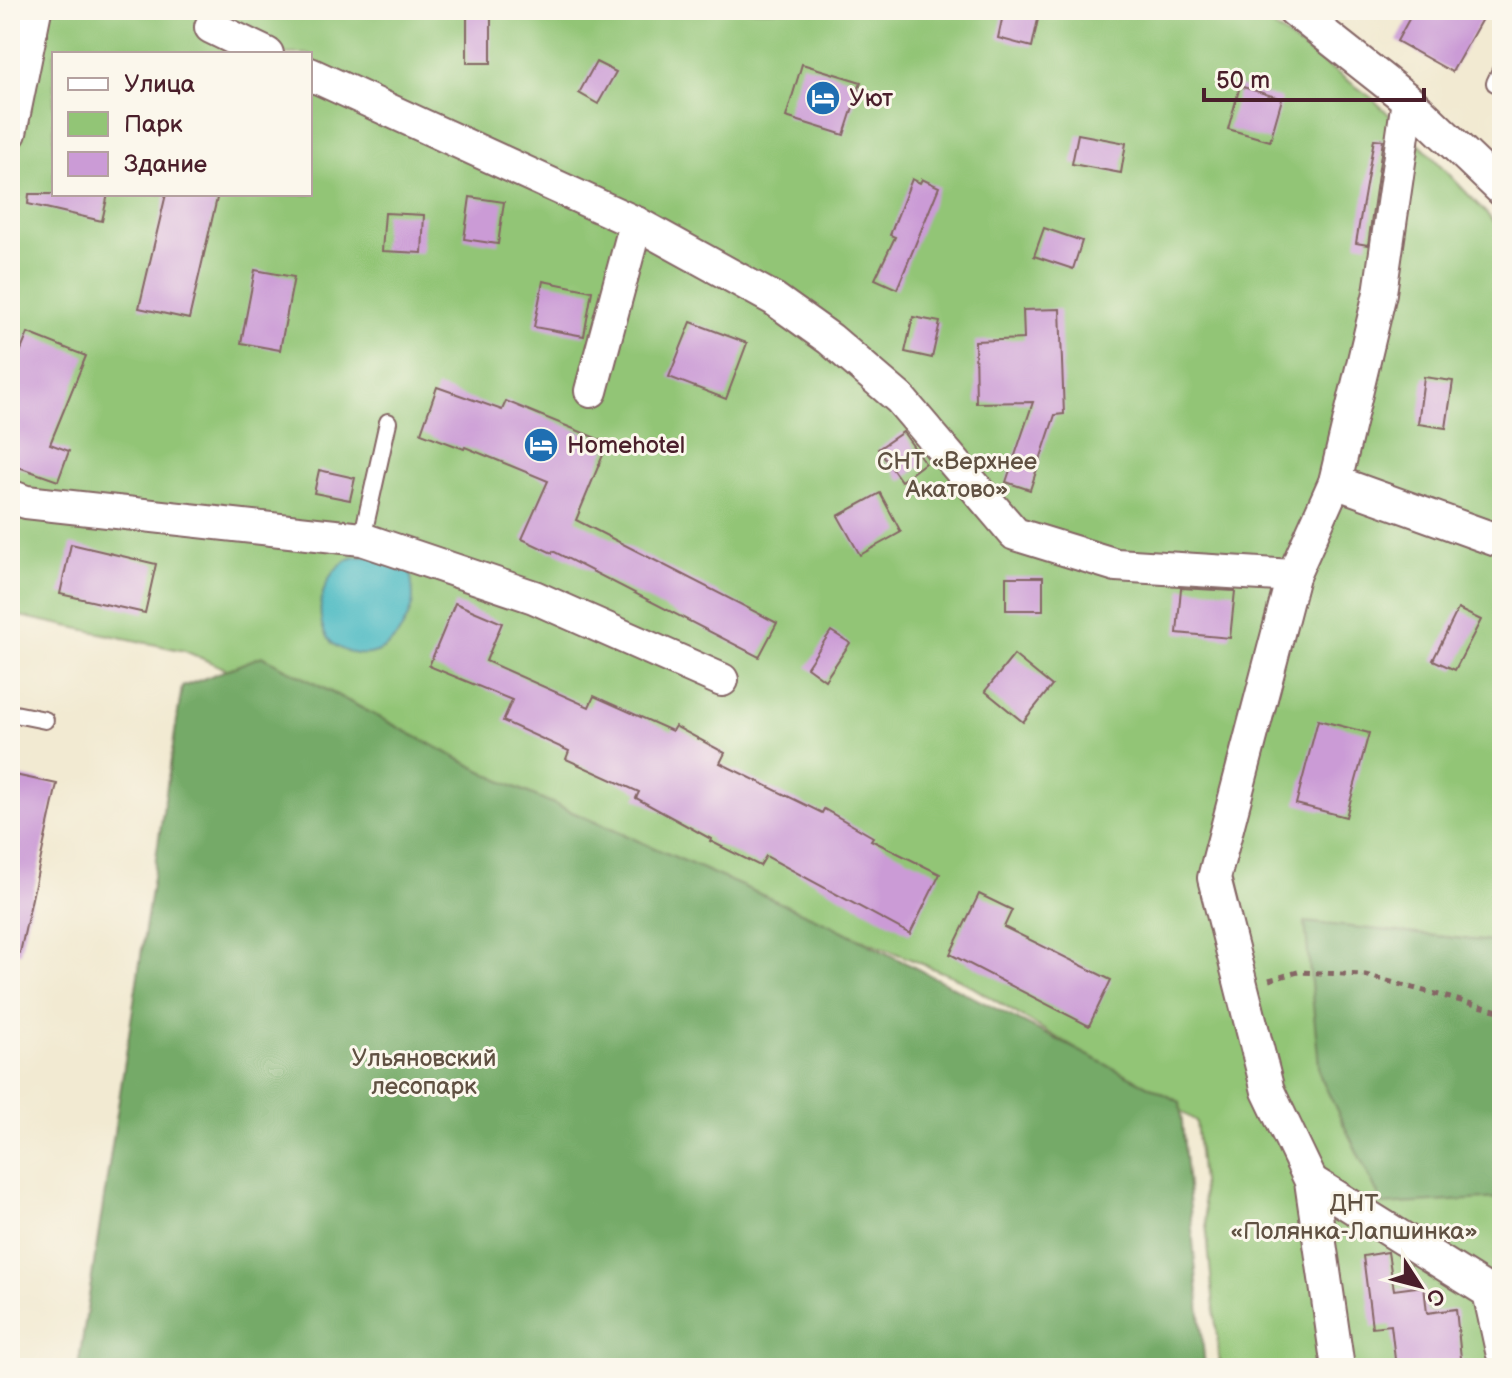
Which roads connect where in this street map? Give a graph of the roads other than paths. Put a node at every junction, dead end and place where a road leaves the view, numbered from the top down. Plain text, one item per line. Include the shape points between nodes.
1 (35, 10) edge
2 (1294, 10) edge
3 (210, 30) edge
4 (262, 52) edge
5 (312, 75) edge
6 (1408, 100) junction
7 (10, 133) edge
8 (1502, 190) edge
9 (636, 223) junction
10 (591, 391) dead end
11 (388, 422) dead end
12 (1335, 482) junction
13 (10, 496) edge
14 (362, 539) junction
15 (1502, 542) edge
16 (1293, 576) junction
17 (722, 680) dead end
18 (10, 713) edge
19 (45, 720) dead end
20 (1311, 1181) junction
21 (1502, 1351) edge
22 (1338, 1368) edge

1 - 7 street
2 - 6 street
3 - 4 street
5 - 9 street
6 - 8 street
6 - 12 street via 1380,293
9 - 10 street
9 - 16 street via 774,299 830,339 900,399 1015,534 1116,565
11 - 14 lane
12 - 15 street
12 - 16 street
13 - 14 street via 26,502
14 - 17 street via 534,597
16 - 20 street via 1214,878 1268,1091
18 - 19 lane
20 - 21 street via 1489,1292
20 - 22 street

